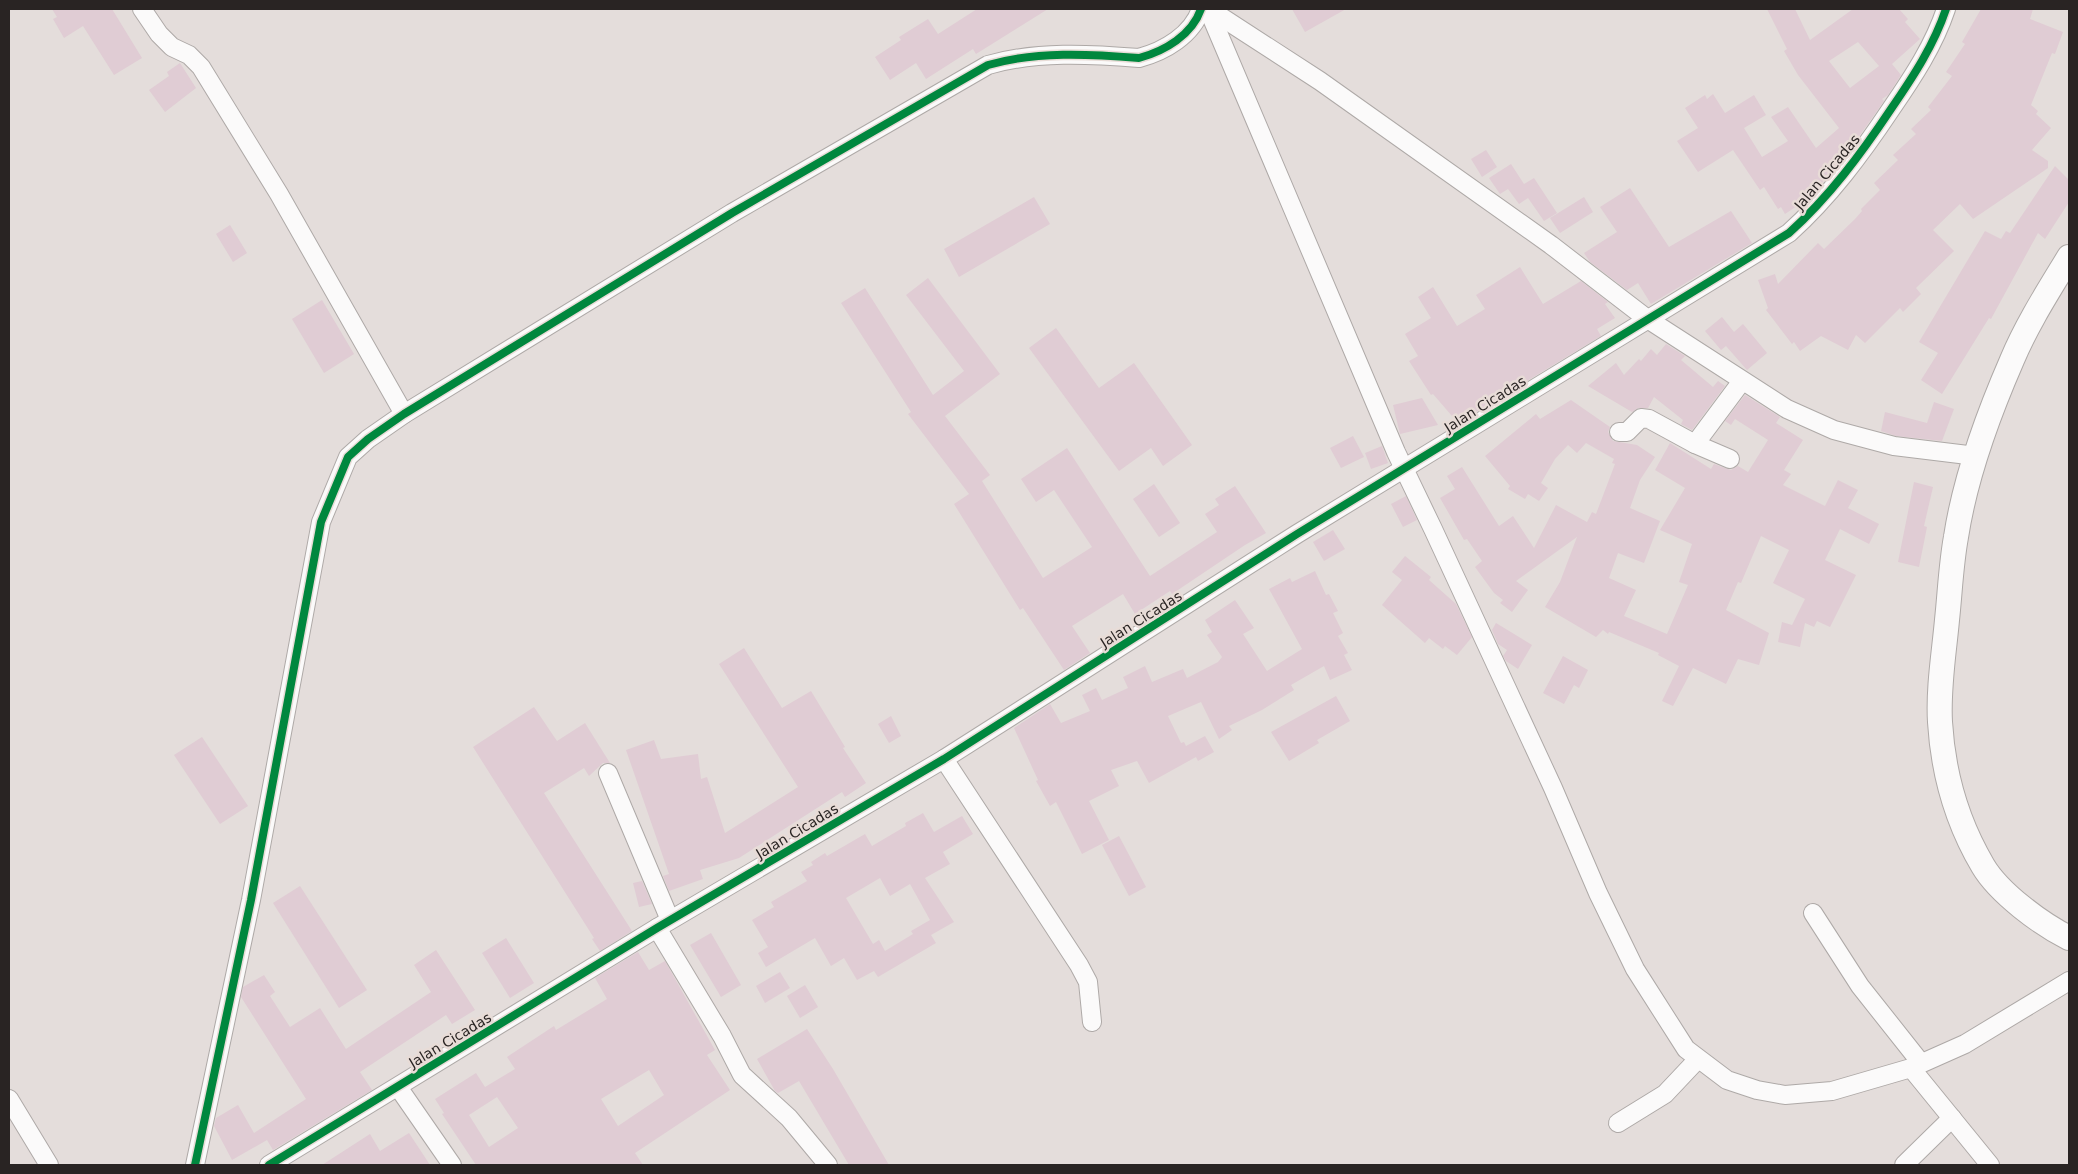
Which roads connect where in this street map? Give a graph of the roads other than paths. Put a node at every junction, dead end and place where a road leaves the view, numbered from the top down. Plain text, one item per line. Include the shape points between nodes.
1 (142, 9) edge
2 (1201, 9) edge
3 (1209, 9) edge
4 (1946, 9) edge
5 (2069, 257) edge
6 (1646, 318) junction
7 (1742, 381) junction
8 (404, 414) junction
9 (1619, 432) dead end
10 (1695, 444) junction
11 (1976, 456) junction
12 (1730, 459) dead end
13 (1404, 468) junction
14 (944, 759) junction
15 (608, 773) dead end
16 (1813, 913) dead end
17 (664, 924) junction
18 (2069, 938) edge
19 (2069, 981) edge
20 (1092, 1022) dead end
21 (1698, 1059) junction
22 (1916, 1065) junction
23 (398, 1087) junction
24 (9, 1099) edge
25 (1952, 1118) junction
26 (1618, 1123) dead end
27 (49, 1165) edge
28 (194, 1165) edge
29 (269, 1165) edge
30 (452, 1165) edge
31 (828, 1165) edge
32 (1904, 1165) edge
33 (1990, 1165) edge

1 - 8 street via 172,47 190,55 201,67 279,194
2 - 8 street via 1191,28 1178,40 1151,55 1139,58 1055,56 988,64 732,213
3 - 6 street via 1320,81 1552,245
3 - 13 street
4 - 6 street, Jalan Cicadas via 1932,44 1903,92 1872,138 1813,211 1719,277
5 - 11 main road via 2012,359
6 - 7 street
6 - 13 street, Jalan Cicadas
7 - 10 street
7 - 11 street via 1787,409 1834,430 1894,446
8 - 28 street via 348,457 321,522 251,900
9 - 10 street via 1627,432 1641,418 1649,419
10 - 12 street
11 - 18 main road via 1956,537 1941,685 1940,720 1946,774 1956,808 1984,867 2022,907
13 - 14 street, Jalan Cicadas
13 - 21 street via 1635,969 1686,1049
14 - 17 street, Jalan Cicadas
14 - 20 street via 1079,965 1088,982
15 - 17 street
16 - 22 street
17 - 23 street, Jalan Cicadas
17 - 31 street via 742,1074 789,1118
19 - 22 street via 1965,1044
21 - 22 street via 1728,1080 1785,1095 1832,1091
21 - 26 street via 1665,1094
22 - 25 street
23 - 29 street, Jalan Cicadas
23 - 30 street
24 - 27 street
25 - 32 street
25 - 33 street

